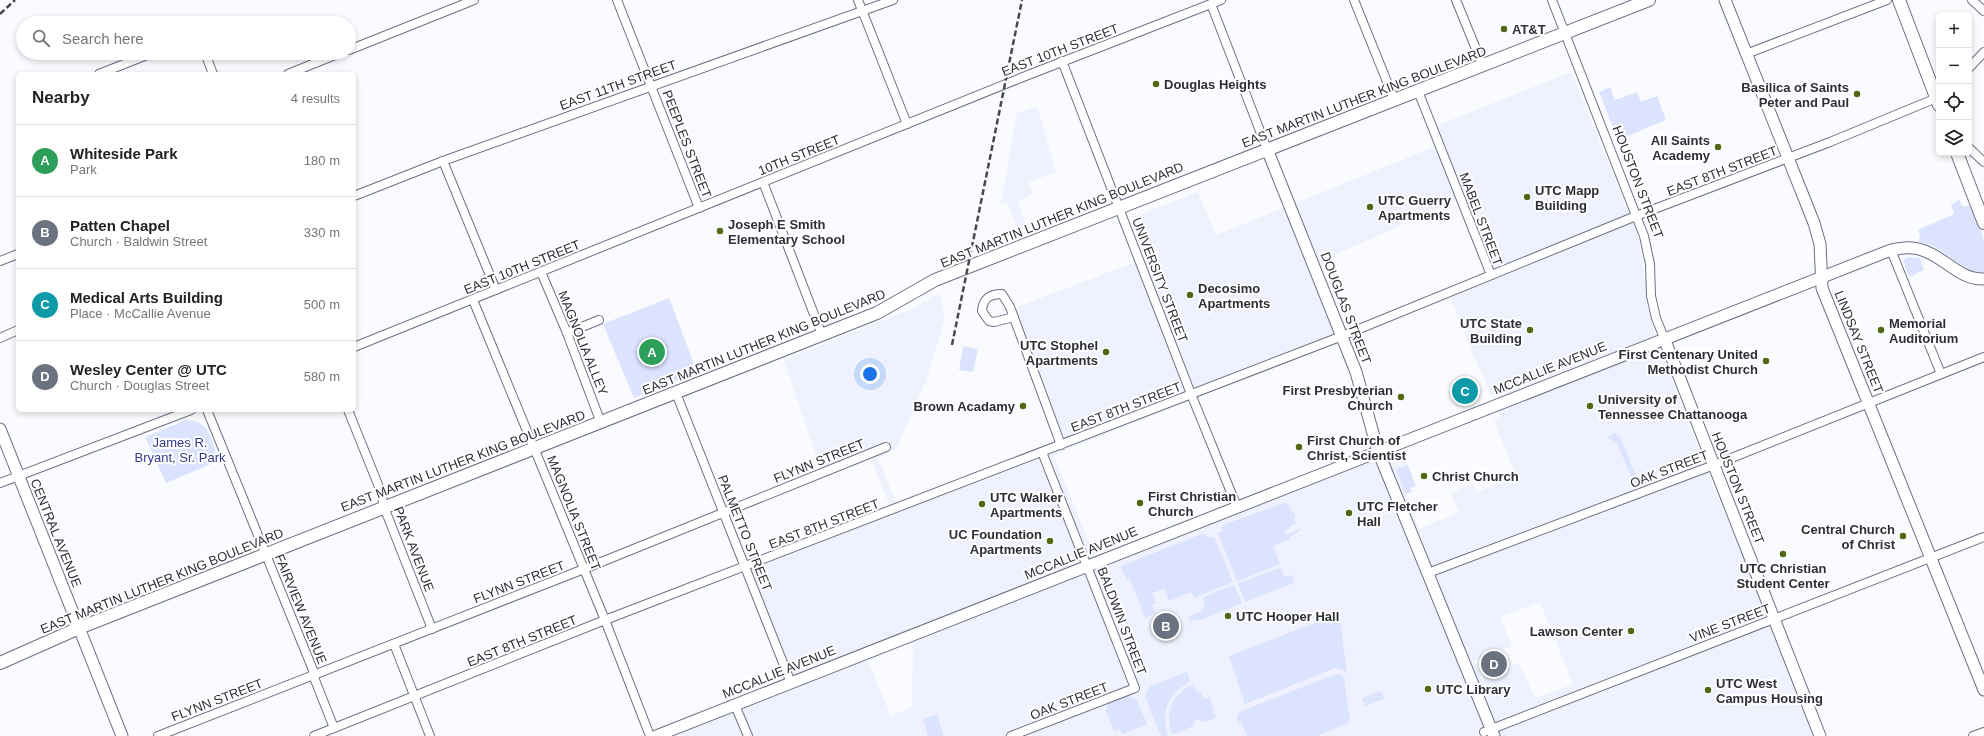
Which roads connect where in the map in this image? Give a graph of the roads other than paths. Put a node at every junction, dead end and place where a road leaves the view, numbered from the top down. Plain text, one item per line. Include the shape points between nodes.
1 (474, 0) edge
2 (617, 0) edge
3 (858, 0) edge
4 (892, 0) edge
5 (1221, 0) edge
6 (1354, 0) edge
7 (1456, 0) edge
8 (1552, 0) edge
9 (1649, 0) edge
10 (1725, 0) edge
11 (1887, 0) edge
12 (1899, 0) edge
13 (1972, 0) edge
14 (1211, 4) junction
15 (863, 11) junction
16 (1984, 11) edge
17 (1565, 34) junction
18 (356, 47) edge
19 (1984, 52) edge
20 (1746, 54) junction
21 (134, 60) edge
22 (208, 60) edge
23 (323, 60) edge
24 (1062, 61) junction
25 (1972, 65) edge
26 (1483, 66) junction
27 (104, 72) edge
28 (212, 72) edge
29 (293, 72) edge
30 (651, 86) junction
31 (1418, 91) junction
32 (1936, 95) edge
33 (1394, 99) junction
34 (1936, 101) edge
35 (907, 124) junction
36 (1267, 149) junction
37 (1972, 151) edge
38 (1959, 156) edge
39 (1787, 159) junction
40 (443, 161) junction
41 (1984, 162) edge
42 (763, 182) junction
43 (356, 195) edge
44 (1120, 207) junction
45 (699, 208) junction
46 (1636, 216) junction
47 (1984, 223) edge
48 (1891, 250) junction
49 (16, 255) edge
50 (0, 261) edge
51 (541, 272) junction
52 (1491, 275) junction
53 (1821, 277) junction
54 (1984, 279) edge
55 (496, 290) junction
56 (473, 300) junction
57 (1014, 317) dead end
58 (599, 320) dead end
59 (16, 331) edge
60 (567, 333) junction
61 (822, 335) junction
62 (1342, 336) junction
63 (0, 338) edge
64 (1664, 338) junction
65 (356, 346) edge
66 (1984, 357) edge
67 (1941, 374) junction
68 (676, 393) junction
69 (1191, 394) junction
70 (1869, 403) junction
71 (209, 412) edge
72 (349, 412) edge
73 (173, 413) edge
74 (601, 423) junction
75 (0, 429) edge
76 (1061, 445) junction
77 (886, 447) dead end
78 (535, 449) junction
79 (1378, 451) junction
80 (1042, 452) junction
81 (1714, 465) junction
82 (18, 476) junction
83 (0, 483) edge
84 (384, 507) junction
85 (1237, 507) junction
86 (724, 513) junction
87 (1984, 537) edge
88 (265, 553) junction
89 (1931, 557) junction
90 (1088, 566) junction
91 (746, 568) junction
92 (584, 569) junction
93 (1428, 573) junction
94 (1775, 619) junction
95 (605, 620) junction
96 (79, 628) junction
97 (432, 629) junction
98 (394, 644) junction
99 (0, 663) edge
100 (314, 675) junction
101 (791, 683) junction
102 (1135, 688) joint
103 (1984, 690) edge
104 (415, 697) junction
105 (735, 705) junction
106 (334, 728) junction
107 (1490, 732) edge
108 (1984, 732) edge
109 (122, 736) edge
110 (158, 736) edge
111 (314, 736) edge
112 (430, 736) edge
113 (650, 736) edge
114 (656, 736) edge
115 (748, 736) edge
116 (1011, 736) edge
117 (1820, 736) edge
118 (1973, 736) edge

1 - 18 street
2 - 30 street, PEEPLES STREET
3 - 15 street
4 - 15 street, EAST 11TH STREET
5 - 14 street, EAST 10TH STREET
6 - 33 street
7 - 26 street
8 - 17 street, HOUSTON STREET
9 - 17 main road, EAST MARTIN LUTHER KING BOULEVARD
10 - 20 street, LINDSAY STREET
11 - 20 street
12 - 32 main road
13 - 16 street
14 - 24 street, EAST 10TH STREET
14 - 36 street, DOUGLAS STREET
15 - 30 street, EAST 11TH STREET
15 - 35 street
17 - 26 main road, EAST MARTIN LUTHER KING BOULEVARD
17 - 46 street, HOUSTON STREET
19 - 25 street
20 - 39 street, LINDSAY STREET
21 - 27 street
22 - 28 street
23 - 29 street
24 - 35 street, EAST 10TH STREET
24 - 44 street, UNIVERSITY STREET
26 - 31 main road, EAST MARTIN LUTHER KING BOULEVARD
30 - 40 street, EAST 11TH STREET
30 - 45 street, PEEPLES STREET
31 - 33 main road, EAST MARTIN LUTHER KING BOULEVARD
31 - 52 street, MABEL STREET
33 - 36 main road, EAST MARTIN LUTHER KING BOULEVARD
34 - 39 street, EAST 8TH STREET
35 - 42 street, 10TH STREET
36 - 44 main road, EAST MARTIN LUTHER KING BOULEVARD
36 - 62 street, DOUGLAS STREET
37 - 41 street
38 - 47 main road
39 - 46 street, EAST 8TH STREET
39 - 53 street, LINDSAY STREET via 1817,234 1822,261
40 - 43 street, EAST 11TH STREET
40 - 55 street
42 - 45 street, 10TH STREET
42 - 61 street
44 - 61 main road, EAST MARTIN LUTHER KING BOULEVARD via 936,280 877,314
44 - 69 street, UNIVERSITY STREET
45 - 51 street, EAST 10TH STREET
46 - 52 street, EAST 8TH STREET
46 - 64 street, HOUSTON STREET via 1648,248 1651,296
48 - 53 street, MCCALLIE AVENUE
48 - 54 street, MCCALLIE AVENUE via 1907,247 1922,250 1938,257 1957,271
48 - 67 street
49 - 50 street
51 - 55 street, EAST 10TH STREET
51 - 60 street, MAGNOLIA ALLEY
52 - 62 street, MABEL STREET
53 - 64 street, MCCALLIE AVENUE
53 - 70 street, LINDSAY STREET via 1822,288
55 - 56 street, EAST 10TH STREET
56 - 65 street, EAST 10TH STREET
56 - 78 street, MAGNOLIA STREET
57 - 76 street
58 - 60 street
59 - 63 street
60 - 74 street, MAGNOLIA ALLEY
61 - 68 main road, EAST MARTIN LUTHER KING BOULEVARD
62 - 69 street, EAST 8TH STREET
62 - 79 street, DOUGLAS STREET via 1356,372
64 - 79 street, MCCALLIE AVENUE
64 - 81 street, HOUSTON STREET
66 - 67 street, OAK STREET
67 - 70 street, OAK STREET
68 - 74 main road, EAST MARTIN LUTHER KING BOULEVARD
68 - 86 street, PALMETTO STREET
69 - 76 street, EAST 8TH STREET
69 - 85 street, UNIVERSITY STREET
70 - 81 street, OAK STREET
70 - 89 street, LINDSAY STREET
71 - 88 street, FAIRVIEW AVENUE
72 - 84 street, PARK AVENUE via 381,492
73 - 82 street
74 - 78 main road, EAST MARTIN LUTHER KING BOULEVARD
75 - 82 street, CENTRAL AVENUE
76 - 80 street, EAST 8TH STREET
77 - 86 street, FLYNN STREET
78 - 84 main road, EAST MARTIN LUTHER KING BOULEVARD
78 - 92 street, MAGNOLIA STREET
79 - 85 street, MCCALLIE AVENUE
79 - 93 street, DOUGLAS STREET
80 - 90 street, BALDWIN STREET
80 - 91 street, EAST 8TH STREET
81 - 93 street, OAK STREET
81 - 94 street, HOUSTON STREET
82 - 83 street
82 - 96 street, CENTRAL AVENUE
84 - 88 main road, EAST MARTIN LUTHER KING BOULEVARD
84 - 97 street, PARK AVENUE
85 - 90 street, MCCALLIE AVENUE
86 - 91 street, PALMETTO STREET
86 - 92 street, FLYNN STREET
87 - 89 street, VINE STREET
88 - 96 main road, EAST MARTIN LUTHER KING BOULEVARD
88 - 100 street, FAIRVIEW AVENUE
89 - 94 street, VINE STREET
89 - 103 street, LINDSAY STREET
90 - 101 street, MCCALLIE AVENUE
90 - 102 street, BALDWIN STREET
91 - 95 street, EAST 8TH STREET
91 - 101 street, PALMETTO STREET
92 - 95 street, MAGNOLIA STREET
92 - 97 street, FLYNN STREET
93 - 107 street, DOUGLAS STREET
94 - 107 street, VINE STREET
94 - 117 street, HOUSTON STREET
95 - 104 street, EAST 8TH STREET
95 - 113 street, MAGNOLIA STREET
96 - 99 main road, EAST MARTIN LUTHER KING BOULEVARD
96 - 109 street, CENTRAL AVENUE
97 - 98 street, FLYNN STREET
98 - 100 street, FLYNN STREET
98 - 104 street
100 - 106 street, FAIRVIEW AVENUE
100 - 110 street, FLYNN STREET
101 - 105 street, MCCALLIE AVENUE
102 - 116 street, OAK STREET
104 - 106 street, EAST 8TH STREET
104 - 112 street
105 - 114 street, MCCALLIE AVENUE
105 - 115 street
106 - 111 street, EAST 8TH STREET
108 - 118 street

